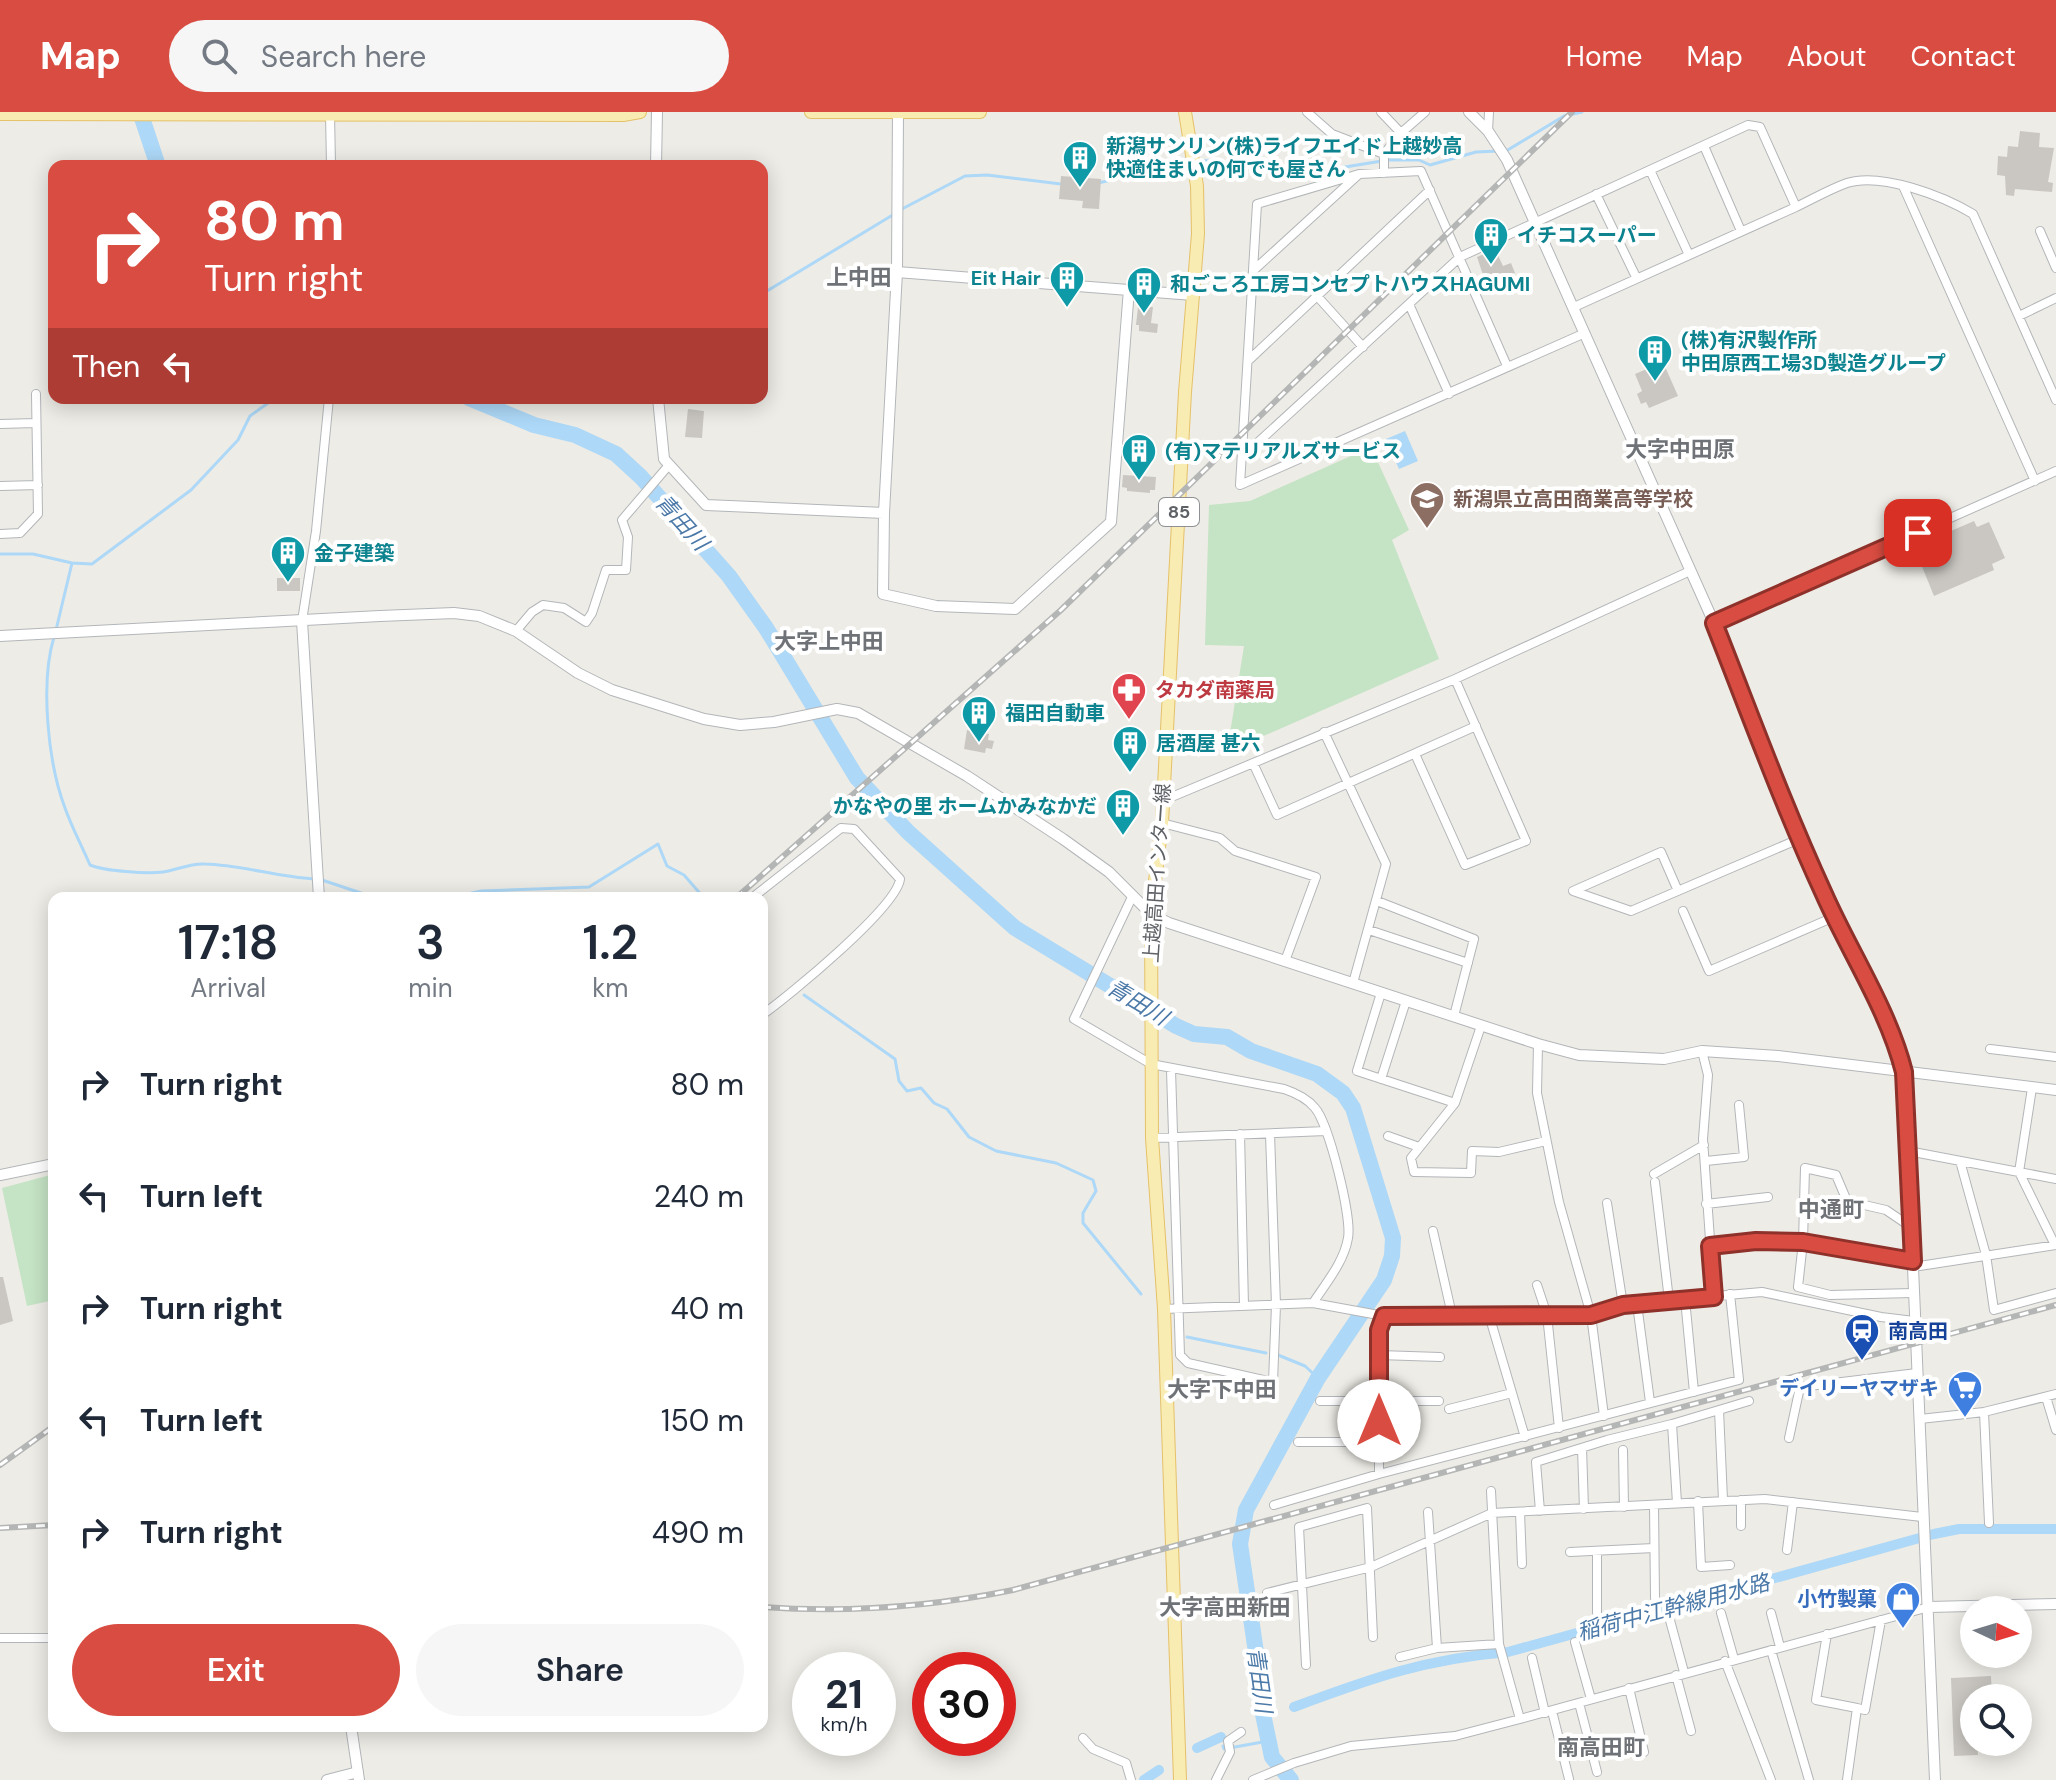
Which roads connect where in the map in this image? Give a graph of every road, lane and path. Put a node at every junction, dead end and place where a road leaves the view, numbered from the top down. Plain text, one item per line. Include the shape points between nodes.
1 (640, 112) edge
2 (657, 112) edge
3 (811, 112) edge
4 (980, 112) edge
5 (1185, 112) edge
6 (1307, 112) edge
7 (1381, 112) edge
8 (1425, 112) edge
9 (1469, 112) edge
10 (1489, 112) edge
11 (330, 113) edge
12 (898, 113) edge
13 (0, 114) edge
14 (1488, 131) junction
15 (1401, 133) junction
16 (1704, 146) junction
17 (1384, 154) junction
18 (331, 160) edge
19 (656, 160) edge
20 (1384, 170) junction
21 (1650, 170) junction
22 (1359, 174) junction
23 (1903, 186) junction
24 (1430, 190) junction
25 (1596, 194) junction
26 (1796, 207) junction
27 (1534, 221) junction
28 (1741, 231) junction
29 (2040, 231) dead end
30 (1689, 255) junction
31 (1460, 257) junction
32 (2056, 268) edge
33 (1255, 269) junction
34 (897, 272) junction
35 (1636, 277) junction
36 (1129, 289) junction
37 (1193, 295) junction
38 (1317, 296) junction
39 (2056, 298) edge
40 (1409, 304) junction
41 (1574, 307) junction
42 (2019, 316) junction
43 (1585, 333) junction
44 (1363, 347) junction
45 (1249, 360) junction
46 (1507, 366) junction
47 (36, 394) dead end
48 (1449, 394) junction
49 (2056, 400) edge
50 (328, 404) edge
51 (659, 404) edge
52 (36, 423) junction
53 (0, 424) edge
54 (1242, 457) junction
55 (669, 465) junction
56 (2056, 471) edge
57 (2035, 481) junction
58 (38, 485) junction
59 (0, 486) edge
60 (884, 513) junction
61 (0, 534) edge
62 (1690, 571) junction
63 (302, 621) junction
64 (1714, 623) junction
65 (516, 631) junction
66 (0, 636) edge
67 (1455, 679) junction
68 (1476, 726) junction
69 (1324, 732) junction
70 (1415, 754) junction
71 (1253, 763) junction
72 (1346, 784) junction
73 (1162, 801) junction
74 (1162, 823) junction
75 (1799, 839) junction
76 (1678, 891) junction
77 (319, 892) edge
78 (760, 892) edge
79 (1133, 895) junction
80 (1377, 901) junction
81 (1683, 911) dead end
82 (1151, 914) junction
83 (1834, 917) junction
84 (1369, 930) junction
85 (1285, 961) junction
86 (1468, 963) junction
87 (1353, 983) junction
88 (1381, 993) junction
89 (1406, 1001) junction
90 (768, 1011) edge
91 (1454, 1016) junction
92 (1481, 1026) junction
93 (1538, 1044) junction
94 (1990, 1049) dead end
95 (1702, 1051) junction
96 (2056, 1057) edge
97 (1151, 1064) junction
98 (1171, 1070) junction
99 (1904, 1072) junction
100 (1381, 1079) junction
101 (2032, 1088) junction
102 (2056, 1090) edge
103 (1455, 1103) junction
104 (1739, 1105) dead end
105 (1326, 1131) junction
106 (1240, 1134) junction
107 (1270, 1134) junction
108 (1388, 1136) dead end
109 (1174, 1137) junction
110 (1152, 1138) junction
111 (1546, 1141) junction
112 (1704, 1145) junction
113 (1419, 1147) junction
114 (1908, 1151) junction
115 (1706, 1161) junction
116 (1960, 1161) junction
117 (48, 1165) edge
118 (2019, 1172) junction
119 (0, 1175) edge
120 (2056, 1179) edge
121 (1768, 1197) dead end
122 (1607, 1203) dead end
123 (1706, 1204) junction
124 (1911, 1227) junction
125 (1433, 1231) dead end
126 (1803, 1242) junction
127 (2056, 1245) edge
128 (1710, 1246) junction
129 (1986, 1255) junction
130 (1913, 1264) junction
131 (1537, 1285) dead end
132 (1913, 1293) junction
133 (2056, 1293) edge
134 (1730, 1294) junction
135 (1714, 1297) junction
136 (1685, 1299) junction
137 (1669, 1300) junction
138 (1313, 1303) junction
139 (1637, 1304) junction
140 (1276, 1305) junction
141 (1623, 1305) junction
142 (1244, 1306) junction
143 (1164, 1309) junction
144 (1181, 1309) junction
145 (1452, 1315) junction
146 (1489, 1315) junction
147 (1547, 1315) junction
148 (1591, 1315) junction
149 (1384, 1316) junction
150 (1914, 1321) junction
151 (1379, 1355) junction
152 (1440, 1357) dead end
153 (1917, 1373) junction
154 (1694, 1392) junction
155 (1512, 1393) junction
156 (2056, 1394) edge
157 (2046, 1397) junction
158 (1379, 1400) junction
159 (1320, 1401) dead end
160 (1439, 1401) dead end
161 (1749, 1401) dead end
162 (1650, 1402) junction
163 (1449, 1409) dead end
164 (1719, 1410) junction
165 (1984, 1412) junction
166 (1604, 1416) junction
167 (1920, 1419) junction
168 (1672, 1424) junction
169 (1559, 1428) junction
170 (2056, 1430) edge
171 (1525, 1437) junction
172 (1789, 1438) dead end
173 (1298, 1442) dead end
174 (1379, 1442) junction
175 (1582, 1448) junction
176 (1623, 1450) dead end
177 (1379, 1474) junction
178 (1491, 1491) dead end
179 (1723, 1500) junction
180 (1741, 1500) junction
181 (1698, 1501) junction
182 (1793, 1502) junction
183 (1677, 1503) junction
184 (1274, 1505) dead end
185 (1654, 1505) junction
186 (1624, 1507) junction
187 (1584, 1509) junction
188 (1540, 1511) junction
189 (1428, 1512) dead end
190 (1520, 1512) junction
191 (1492, 1513) junction
192 (1922, 1517) junction
193 (1989, 1523) dead end
194 (1741, 1526) dead end
195 (1430, 1540) junction
196 (1654, 1548) junction
197 (1787, 1550) dead end
198 (1570, 1552) dead end
199 (1597, 1552) junction
200 (1522, 1564) dead end
201 (1730, 1565) dead end
202 (1371, 1567) junction
203 (1302, 1584) junction
204 (1267, 1593) dead end
205 (1655, 1598) dead end
206 (2056, 1604) edge
207 (1929, 1607) junction
208 (1597, 1613) dead end
209 (1668, 1613) dead end
210 (1721, 1613) dead end
211 (1771, 1613) dead end
212 (1881, 1620) junction
213 (1827, 1634) junction
214 (1373, 1637) dead end
215 (0, 1638) edge
216 (48, 1638) edge
217 (1575, 1642) dead end
218 (1499, 1644) junction
219 (1437, 1648) junction
220 (1776, 1648) junction
221 (1400, 1657) dead end
222 (1532, 1658) dead end
223 (1729, 1660) junction
224 (1306, 1665) dead end
225 (1680, 1673) junction
226 (1629, 1688) junction
227 (1591, 1699) junction
228 (1579, 1703) junction
229 (1857, 1708) junction
230 (1548, 1712) junction
231 (1520, 1719) junction
232 (1691, 1731) dead end
233 (352, 1732) edge
234 (1241, 1732) dead end
235 (1083, 1738) dead end
236 (1644, 1752) dead end
237 (1597, 1772) dead end
238 (358, 1776) edge
239 (1256, 1779) edge
240 (1569, 1779) edge
241 (327, 1780) edge
242 (1131, 1780) edge
243 (1180, 1780) edge
244 (1216, 1780) edge
245 (1771, 1780) edge
246 (1809, 1780) edge
247 (1847, 1780) edge
248 (1935, 1780) edge

1 - 11 main road
2 - 19 street
3 - 12 main road
4 - 12 main road
5 - 37 main road, 上越高田インター線 / 85 via 1197,186
6 - 17 street via 1332,134
7 - 15 street
8 - 15 street
9 - 14 street
10 - 14 street
11 - 13 main road
11 - 18 street
12 - 34 street
14 - 27 street
15 - 17 street
16 - 21 street
16 - 26 street via 1748,125 1760,127
16 - 28 street
17 - 20 street
20 - 22 street
20 - 24 street via 1421,171
21 - 25 street
21 - 30 street
22 - 33 street
22 - 33 street via 1257,204
23 - 26 street via 1861,180
23 - 42 street via 1973,214
23 - 57 street
24 - 31 street
24 - 38 street
25 - 27 street
25 - 35 street
26 - 28 street
27 - 31 street
27 - 41 street
28 - 30 street
29 - 32 street
30 - 35 street
31 - 40 street
31 - 46 street
33 - 45 street
34 - 36 street
34 - 60 street
35 - 41 street
36 - 37 street
36 - 60 street via 1111,522 1015,609 936,606 883,594
37 - 73 main road, 上越高田インター線 / 85
38 - 44 street
38 - 45 street
39 - 42 street
40 - 44 street
40 - 48 street
41 - 43 street
42 - 49 street
43 - 46 street
43 - 62 street
44 - 54 street
45 - 54 street
46 - 48 street
47 - 52 street
48 - 54 street via 1240,485
50 - 63 street
51 - 55 street
52 - 53 street
52 - 58 street
55 - 60 street via 706,505
55 - 65 street via 622,520 628,537 626,570 606,570 586,622 564,608 543,605
56 - 57 street
57 - 64 street
58 - 59 street
58 - 61 street via 38,514 20,533
62 - 64 street
62 - 67 street
63 - 65 street via 454,613 479,616
63 - 66 street
63 - 77 street
64 - 75 street
65 - 79 street via 578,673 669,709 740,725 851,711 893,731 1063,839
67 - 68 street
67 - 69 street
68 - 70 street
68 - 70 street via 1526,841 1465,865
69 - 71 street
69 - 72 street
70 - 72 street
71 - 72 street via 1277,815
71 - 73 street
72 - 80 street via 1386,864
73 - 74 main road, 上越高田インター線 / 85
74 - 82 main road, 上越高田インター線 / 85
74 - 85 street via 1220,838 1235,851 1316,877
75 - 76 street
75 - 83 street
76 - 76 street via 1661,852 1573,891 1631,911
78 - 90 street via 841,828 854,829 900,879 899,889 844,945
79 - 82 street
79 - 97 street via 1074,1019
80 - 84 street
80 - 86 street via 1474,939
81 - 83 street via 1709,971
82 - 85 street
82 - 97 main road, 上越高田インター線 / 85
83 - 99 street via 1888,1022
84 - 86 street
84 - 87 street
85 - 87 street
86 - 91 street
87 - 88 street
88 - 89 street
88 - 100 street via 1357,1071
89 - 91 street
89 - 100 street
91 - 92 street
92 - 93 street
92 - 103 street
93 - 95 street via 1579,1055 1664,1059
93 - 111 street via 1537,1093
94 - 96 street
95 - 99 street
95 - 112 street via 1708,1075
97 - 98 street
97 - 110 main road, 上越高田インター線 / 85
98 - 105 street via 1297,1093 1314,1107
98 - 109 street
99 - 101 street
99 - 114 street
100 - 103 street
101 - 102 street
101 - 118 street
103 - 113 street
104 - 115 street via 1744,1157
105 - 107 street
105 - 138 street via 1348,1211 1349,1237
106 - 107 street
106 - 109 street
106 - 142 street
107 - 140 street
108 - 113 street
109 - 110 street
109 - 144 street
110 - 143 main road, 上越高田インター線 / 85
111 - 113 street via 1499,1152 1472,1151 1471,1173 1414,1172 1411,1158
111 - 148 street
112 - 115 street
112 - 137 street via 1654,1178
114 - 116 street
114 - 124 street
115 - 123 street
116 - 118 street
116 - 129 street
117 - 119 street
118 - 120 street
118 - 127 street
121 - 123 street
122 - 141 street
123 - 128 street
124 - 126 street via 1886,1210 1847,1201 1836,1175 1805,1168
124 - 130 street
125 - 145 street
126 - 128 street
126 - 130 street
126 - 132 street via 1798,1287 1830,1295
127 - 129 street
128 - 135 street
129 - 130 street
129 - 133 street via 1994,1310
130 - 132 street
131 - 147 street
132 - 150 street
134 - 135 street
134 - 150 street via 1762,1292
134 - 154 street via 1739,1380
135 - 136 street
136 - 137 street
136 - 154 street
137 - 139 street
138 - 140 street
138 - 149 street
139 - 141 street
139 - 162 street
140 - 142 street
140 - 144 street via 1273,1382 1188,1363 1180,1355
141 - 148 street
142 - 144 street
143 - 144 street
143 - 243 main road, 上越高田インター線 / 85
145 - 146 street
145 - 149 street
146 - 147 street
146 - 155 street
147 - 148 street
147 - 169 street
148 - 166 street
149 - 151 street
150 - 153 street
151 - 152 street
151 - 158 street
153 - 167 street
153 - 172 street via 1800,1387
154 - 162 street
155 - 163 street
155 - 171 street
156 - 157 street
157 - 165 street
157 - 170 street
158 - 159 street
158 - 160 street
158 - 174 street
161 - 164 street
162 - 166 street
164 - 168 street
164 - 179 street
165 - 167 street
165 - 193 street
166 - 169 street
167 - 192 street
168 - 175 street
168 - 183 street
169 - 171 street
171 - 177 street
173 - 174 street
174 - 177 street
175 - 187 street
175 - 188 street via 1536,1462
176 - 186 street
177 - 184 street
178 - 191 street
179 - 180 street
179 - 181 street
180 - 182 street
180 - 194 street
181 - 183 street
181 - 201 street via 1701,1567
182 - 192 street
182 - 197 street
183 - 185 street
185 - 186 street
185 - 196 street
186 - 187 street
187 - 188 street
188 - 190 street
189 - 195 street
190 - 191 street
190 - 200 street
191 - 195 street
191 - 218 street
192 - 207 street
195 - 202 street
195 - 219 street
196 - 199 street
196 - 205 street
198 - 199 street
199 - 208 street
202 - 203 street
202 - 203 street via 1367,1508 1299,1527
202 - 214 street
203 - 204 street
203 - 224 street
206 - 207 street
207 - 212 street
207 - 248 street
209 - 225 street
210 - 223 street
211 - 220 street
212 - 213 street
212 - 229 street via 1865,1710
213 - 220 street
213 - 229 street via 1816,1700
215 - 216 street
217 - 227 street
218 - 219 street
218 - 231 street
219 - 221 street
220 - 223 street
220 - 246 street
222 - 230 street
223 - 225 street
223 - 245 street
225 - 226 street
225 - 232 street
226 - 227 street
226 - 236 street
227 - 228 street
228 - 230 street
228 - 237 street
229 - 247 street
230 - 231 street
230 - 240 street
231 - 239 street via 1455,1736 1351,1746
233 - 238 street
234 - 244 street via 1228,1741
235 - 242 street via 1093,1749 1126,1763
238 - 241 street

